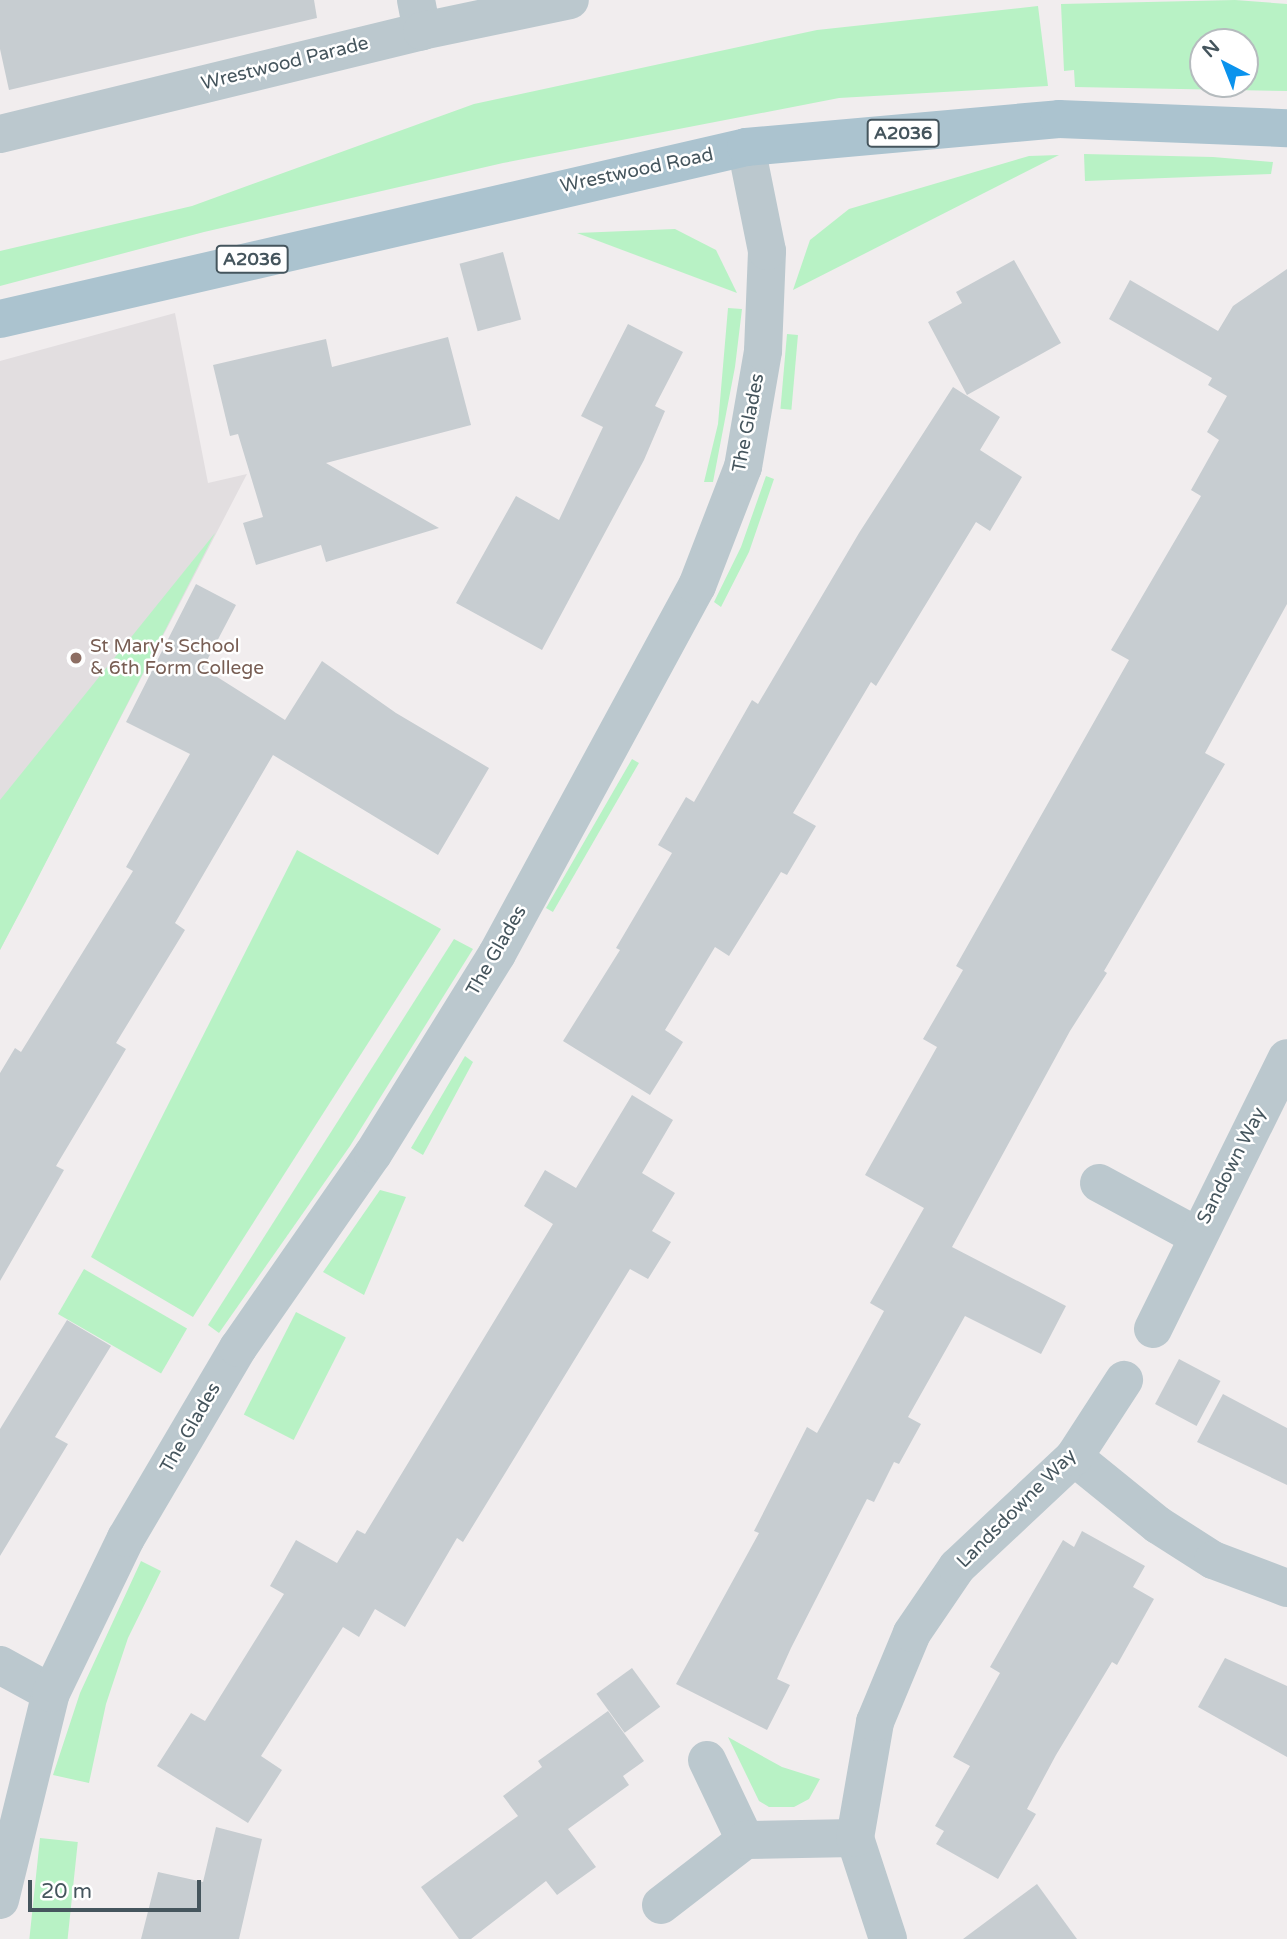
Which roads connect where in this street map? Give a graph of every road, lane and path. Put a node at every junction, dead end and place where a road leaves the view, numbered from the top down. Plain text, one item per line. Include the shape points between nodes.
1 (570, 0) edge
2 (419, 15) edge
3 (1287, 128) edge
4 (0, 134) edge
5 (746, 147) junction
6 (0, 319) edge
7 (1287, 1058) edge
8 (1099, 1183) dead end
9 (1197, 1236) junction
10 (1153, 1329) dead end
11 (1124, 1380) dead end
12 (1074, 1457) junction
13 (1287, 1588) edge
14 (0, 1665) edge
15 (51, 1693) junction
16 (707, 1760) dead end
17 (855, 1838) junction
18 (745, 1840) junction
19 (0, 1900) edge
20 (661, 1905) dead end
21 (888, 1939) edge

1 - 2 street, Wrestwood Parade
2 - 4 street, Wrestwood Parade
3 - 5 main road, Wrestwood Road / A2036 via 1059,119
5 - 6 main road, Wrestwood Road / A2036
5 - 15 street, The Glades via 767,251 763,351 743,467 697,586 497,954 373,1154 238,1348 126,1538
7 - 9 street, Sandown Way
8 - 9 street, Sandown Way
9 - 10 street, Sandown Way
11 - 12 street, Landsdowne Way
12 - 13 street via 1158,1525 1213,1560
12 - 17 street, Landsdowne Way via 957,1567 912,1633 875,1722
14 - 15 street
15 - 19 street, The Glades
16 - 18 street
17 - 18 street
17 - 21 street, Landsdowne Way
18 - 20 street

